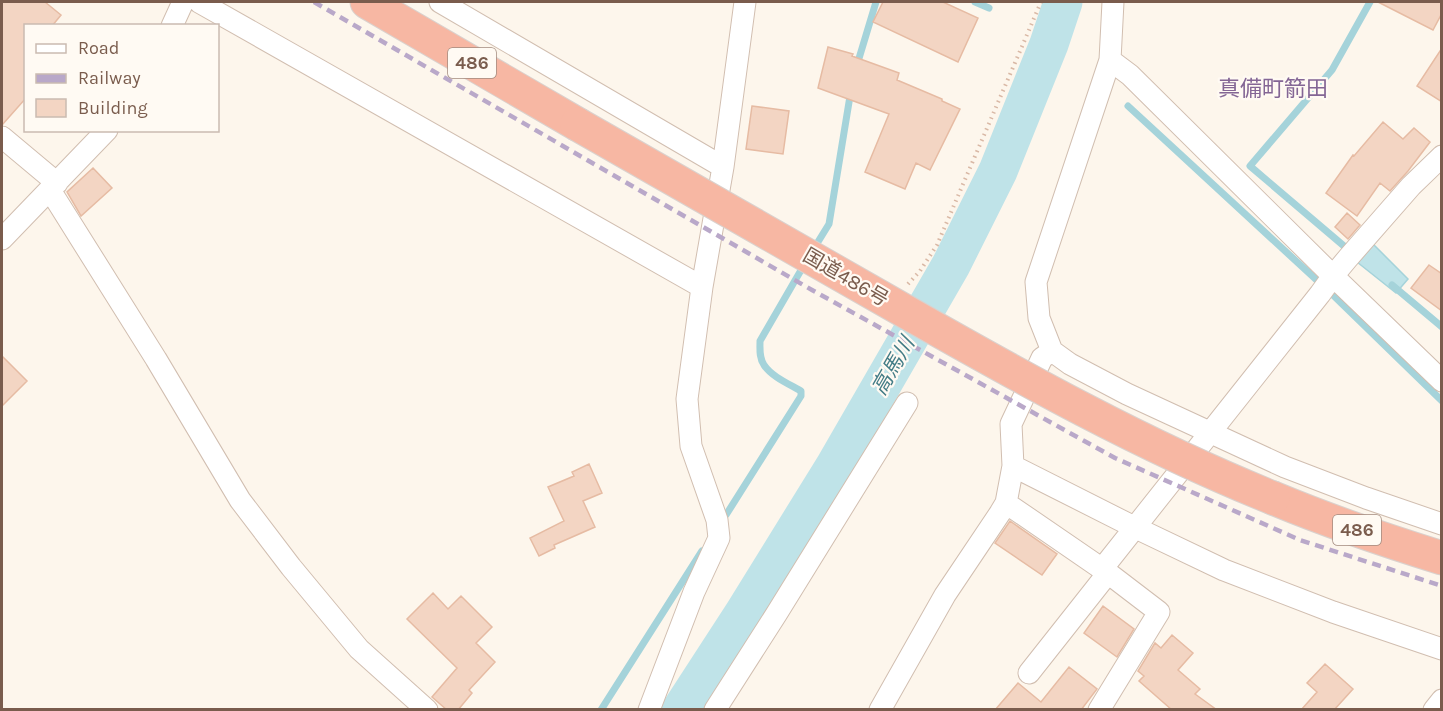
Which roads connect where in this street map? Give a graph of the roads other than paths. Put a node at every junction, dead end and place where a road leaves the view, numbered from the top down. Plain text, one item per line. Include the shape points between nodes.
1 (183, 2) edge
2 (199, 2) edge
3 (367, 2) edge
4 (440, 2) edge
5 (745, 2) edge
6 (1113, 2) edge
7 (173, 24) edge
8 (1110, 60) junction
9 (105, 132) edge
10 (2, 137) edge
11 (1442, 156) edge
12 (723, 167) junction
13 (53, 186) junction
14 (2, 239) edge
15 (1327, 284) junction
16 (702, 286) junction
17 (1052, 351) junction
18 (1442, 381) edge
19 (907, 403) dead end
20 (1210, 433) junction
21 (1012, 466) junction
22 (1006, 503) junction
23 (1442, 524) edge
24 (1134, 528) junction
25 (1442, 558) edge
26 (1105, 571) junction
27 (1442, 649) edge
28 (1029, 673) dead end
29 (1442, 700) edge
30 (428, 710) edge
31 (649, 710) edge
32 (715, 710) edge
33 (880, 710) edge
34 (1099, 710) edge
35 (1434, 710) edge

1 - 7 street
2 - 16 street
3 - 25 highway, 国道486号 / 486, bridge via 1064,400 1225,479
4 - 12 street
5 - 12 street
6 - 8 street
8 - 15 street via 1130,75
8 - 17 street via 1036,282 1039,318
9 - 13 street
10 - 13 street
11 - 15 street
12 - 16 street
13 - 14 street
13 - 30 street via 240,500 359,649
15 - 18 street
15 - 20 street
16 - 31 street via 687,399 691,446 717,520 719,538
17 - 20 street via 1118,389
17 - 21 street via 1042,358 1011,424
19 - 32 street
20 - 23 street via 1286,467
20 - 24 street
21 - 22 street
21 - 24 street
22 - 26 street
22 - 33 street via 945,595
24 - 26 street
24 - 27 street via 1233,574
26 - 28 street
26 - 34 street via 1159,612
29 - 35 street

